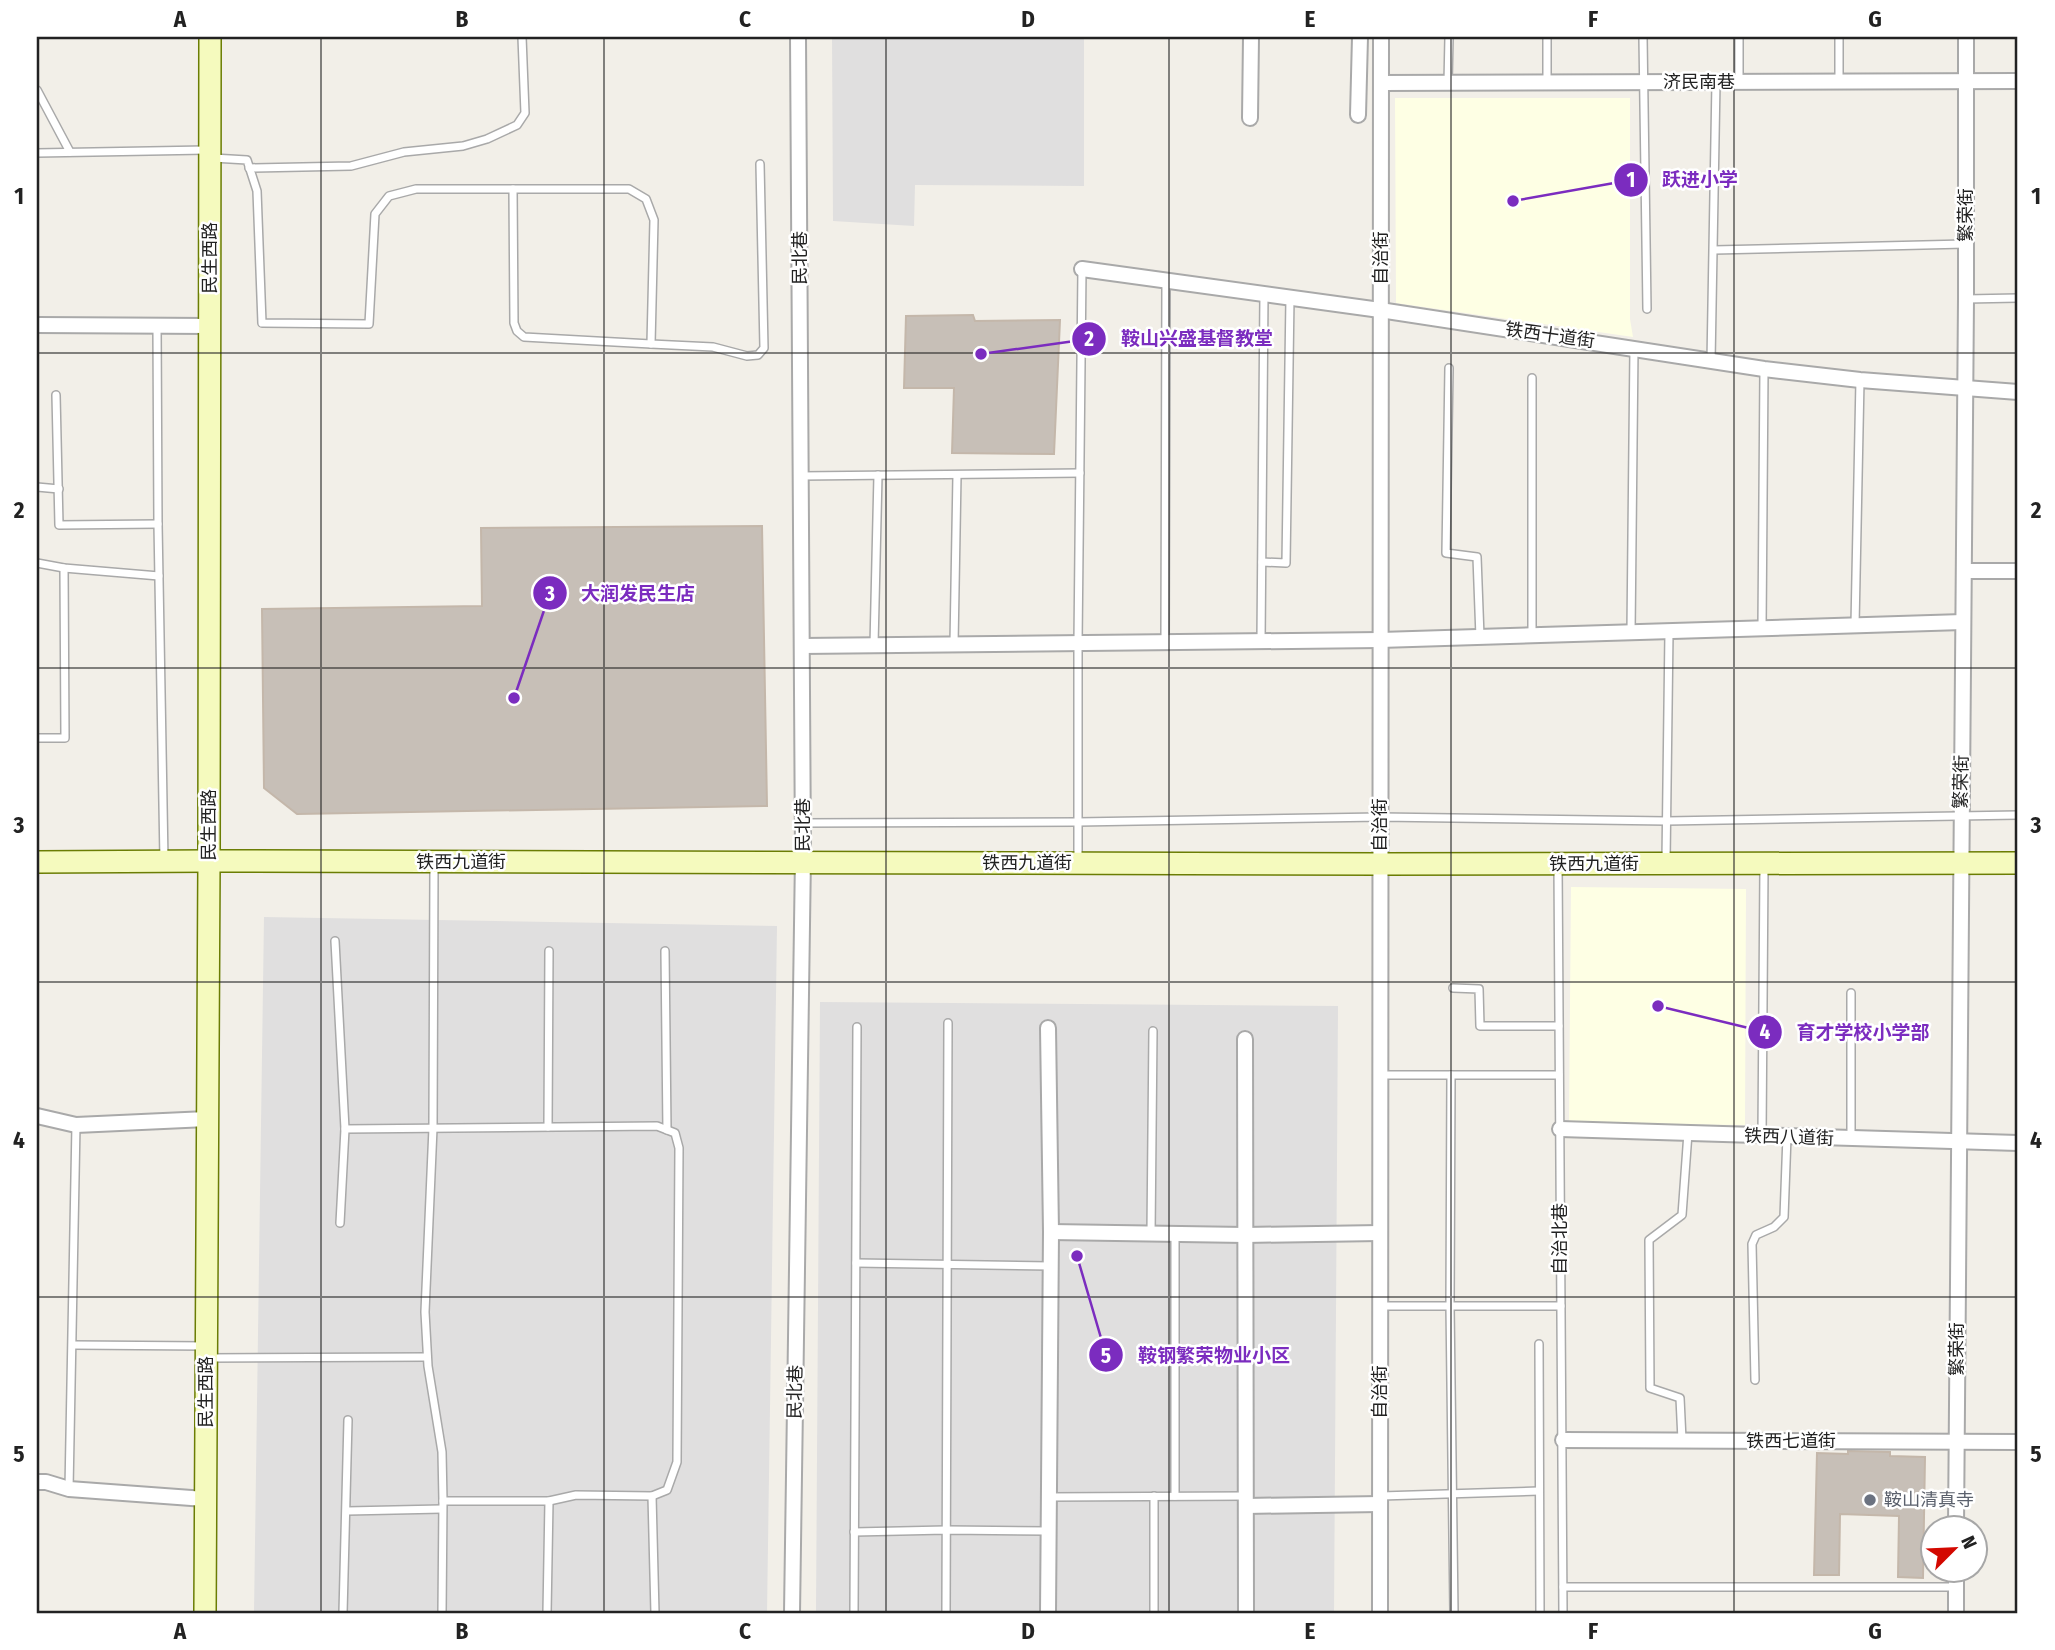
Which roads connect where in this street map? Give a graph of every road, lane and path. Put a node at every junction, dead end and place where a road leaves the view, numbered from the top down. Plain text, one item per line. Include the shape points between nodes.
1 (210, 37) edge
2 (522, 37) edge
3 (799, 37) edge
4 (1251, 37) edge
5 (1360, 37) edge
6 (1381, 37) edge
7 (1449, 37) edge
8 (1547, 37) edge
9 (1643, 37) edge
10 (1739, 37) edge
11 (1839, 37) edge
12 (1965, 37) edge
13 (1643, 82) junction
14 (1717, 82) junction
15 (1739, 82) junction
16 (1839, 82) junction
17 (1966, 82) junction
18 (2018, 82) edge
19 (1381, 83) junction
20 (1448, 83) junction
21 (1547, 83) junction
22 (37, 90) edge
23 (1358, 115) dead end
24 (1250, 118) dead end
25 (37, 152) edge
26 (70, 152) junction
27 (210, 154) junction
28 (760, 164) dead end
29 (249, 168) junction
30 (513, 188) junction
31 (1966, 244) junction
32 (1714, 250) junction
33 (1082, 269) joint
34 (1166, 281) junction
35 (1264, 294) junction
36 (1290, 298) junction
37 (2018, 298) edge
38 (1966, 299) junction
39 (1647, 309) dead end
40 (1380, 310) junction
41 (37, 325) edge
42 (157, 326) junction
43 (210, 326) junction
44 (651, 344) junction
45 (1634, 348) junction
46 (1711, 362) junction
47 (1449, 368) dead end
48 (1764, 369) junction
49 (1532, 378) dead end
50 (1860, 380) junction
51 (1965, 388) junction
52 (2018, 392) edge
53 (56, 395) dead end
54 (1080, 474) junction
55 (878, 475) junction
56 (957, 475) junction
57 (801, 476) junction
58 (37, 487) edge
59 (58, 489) junction
60 (158, 524) junction
61 (1262, 562) junction
62 (37, 563) edge
63 (64, 568) junction
64 (1964, 571) junction
65 (2018, 571) edge
66 (159, 576) junction
67 (1963, 622) junction
68 (1855, 625) junction
69 (1762, 628) junction
70 (1670, 631) junction
71 (1631, 632) junction
72 (1532, 635) junction
73 (1480, 637) junction
74 (1380, 640) junction
75 (1261, 641) junction
76 (1165, 642) junction
77 (1078, 643) junction
78 (954, 644) junction
79 (874, 645) junction
80 (802, 646) junction
81 (37, 738) edge
82 (1961, 815) junction
83 (2018, 815) edge
84 (1380, 817) junction
85 (1667, 821) junction
86 (1078, 822) junction
87 (803, 823) junction
88 (164, 861) junction
89 (209, 861) junction
90 (37, 862) edge
91 (434, 862) junction
92 (803, 862) junction
93 (1078, 863) junction
94 (1960, 863) junction
95 (2018, 863) edge
96 (1380, 864) junction
97 (1558, 864) junction
98 (1666, 864) junction
99 (1764, 864) junction
100 (335, 941) dead end
101 (665, 950) dead end
102 (548, 951) dead end
103 (1453, 988) dead end
104 (1852, 993) dead end
105 (948, 1023) dead end
106 (1559, 1026) junction
107 (857, 1027) dead end
108 (1048, 1028) dead end
109 (1153, 1031) dead end
110 (1245, 1039) dead end
111 (1380, 1075) junction
112 (1451, 1075) junction
113 (1559, 1075) junction
114 (37, 1116) edge
115 (207, 1119) junction
116 (76, 1125) junction
117 (548, 1127) junction
118 (433, 1128) junction
119 (345, 1129) junction
120 (1560, 1129) junction
121 (667, 1130) junction
122 (1688, 1133) junction
123 (1762, 1136) junction
124 (1787, 1136) junction
125 (1851, 1139) junction
126 (1959, 1142) junction
127 (2018, 1143) edge
128 (340, 1223) dead end
129 (1051, 1232) junction
130 (1151, 1233) junction
131 (1175, 1233) junction
132 (1380, 1233) junction
133 (1245, 1235) junction
134 (856, 1262) junction
135 (947, 1264) junction
136 (1051, 1266) junction
137 (1380, 1306) junction
138 (1450, 1306) junction
139 (1561, 1306) junction
140 (1539, 1344) dead end
141 (73, 1345) junction
142 (206, 1352) junction
143 (428, 1357) junction
144 (1755, 1380) dead end
145 (348, 1420) dead end
146 (1563, 1440) junction
147 (1682, 1441) junction
148 (1957, 1441) junction
149 (2018, 1442) edge
150 (37, 1482) edge
151 (69, 1489) junction
152 (1539, 1491) junction
153 (1454, 1494) junction
154 (652, 1496) junction
155 (1154, 1496) junction
156 (1175, 1496) junction
157 (1049, 1497) junction
158 (205, 1499) junction
159 (549, 1500) junction
160 (1380, 1500) junction
161 (1246, 1501) junction
162 (443, 1505) junction
163 (347, 1511) junction
164 (1956, 1514) edge
165 (946, 1530) junction
166 (1049, 1531) junction
167 (854, 1532) junction
168 (1563, 1587) junction
169 (1956, 1587) joint
170 (205, 1613) edge
171 (343, 1613) edge
172 (442, 1613) edge
173 (547, 1613) edge
174 (655, 1613) edge
175 (792, 1613) edge
176 (854, 1613) edge
177 (946, 1613) edge
178 (1048, 1613) edge
179 (1154, 1613) edge
180 (1246, 1613) edge
181 (1380, 1613) edge
182 (1454, 1613) edge
183 (1540, 1613) edge
184 (1563, 1613) edge
185 (1956, 1613) edge

1 - 27 main road, 民生西路
2 - 29 lane via 525,113 517,125 463,146 404,152 351,166
3 - 57 street, 民北巷
4 - 24 street
5 - 23 street
6 - 19 street, 自治街
7 - 20 lane
8 - 21 lane
9 - 13 lane
10 - 15 lane
11 - 16 lane
12 - 17 street, 繁荣街
13 - 14 street, 济民南巷
13 - 21 street, 济民南巷
13 - 39 lane
14 - 15 street, 济民南巷
14 - 32 lane
15 - 16 street, 济民南巷
16 - 17 street, 济民南巷
17 - 18 street, 济民南巷
17 - 31 street, 繁荣街
19 - 20 street, 济民南巷
19 - 40 street, 自治街
20 - 21 street, 济民南巷
22 - 26 lane
25 - 26 lane
26 - 27 lane
27 - 29 lane via 247,160
27 - 43 main road, 民生西路
28 - 44 lane via 764,348 758,355 747,356 713,347
29 - 30 lane via 257,191 262,323 369,324 375,214 389,196 416,189
30 - 44 lane via 517,331 524,337
30 - 44 lane via 629,189 646,199 654,220
31 - 32 lane
31 - 38 street, 繁荣街
32 - 46 lane
33 - 34 street, 铁西十道街
33 - 54 lane
34 - 35 street, 铁西十道街
34 - 76 lane
35 - 36 street, 铁西十道街
35 - 61 lane
36 - 40 street, 铁西十道街
36 - 61 lane via 1286,563
37 - 38 lane
38 - 51 street, 繁荣街
40 - 45 street, 铁西十道街
40 - 74 street, 自治街
41 - 42 street
42 - 43 street
42 - 60 lane
43 - 89 main road, 民生西路
45 - 46 street, 铁西十道街
45 - 71 lane
46 - 48 street, 铁西十道街
47 - 73 lane via 1446,553 1476,556
48 - 50 street, 铁西十道街
48 - 69 lane
49 - 72 lane
50 - 51 street, 铁西十道街
50 - 68 lane
51 - 52 street, 铁西十道街
51 - 64 street, 繁荣街
53 - 59 lane
54 - 56 lane
54 - 77 lane
55 - 56 lane
55 - 57 lane
55 - 79 lane
56 - 78 lane
57 - 80 street, 民北巷
58 - 59 lane
59 - 60 lane via 60,525
60 - 66 lane
61 - 75 lane
62 - 63 lane
63 - 66 lane
63 - 81 lane via 65,738
64 - 65 street
64 - 67 street, 繁荣街
66 - 88 lane
67 - 68 street
67 - 82 street, 繁荣街
68 - 69 street
69 - 70 street
70 - 71 street
70 - 85 lane
71 - 72 street
72 - 73 street
73 - 74 street
74 - 75 street
74 - 84 street, 自治街
75 - 76 street
76 - 77 street
77 - 78 street
77 - 86 lane
78 - 79 street
79 - 80 street
80 - 87 street, 民北巷
82 - 83 lane
82 - 85 lane
82 - 94 street, 繁荣街
84 - 85 lane
84 - 86 lane
84 - 96 street, 自治街
85 - 98 lane
86 - 87 lane
86 - 93 lane
87 - 92 street, 民北巷
88 - 89 main road, 铁西九道街
88 - 90 main road, 铁西九道街
89 - 91 main road, 铁西九道街
89 - 115 main road, 民生西路
91 - 92 main road, 铁西九道街
91 - 118 lane
92 - 93 main road, 铁西九道街
92 - 175 street, 民北巷
93 - 96 main road, 铁西九道街
94 - 95 main road, 铁西九道街
94 - 99 main road, 铁西九道街
94 - 126 street, 繁荣街
96 - 97 main road, 铁西九道街
96 - 111 street, 自治街
97 - 98 main road, 铁西九道街
97 - 106 lane, 自治北巷
98 - 99 main road, 铁西九道街
99 - 123 lane
100 - 119 lane
101 - 121 lane
102 - 117 lane
103 - 106 lane via 1479,989 1480,1026
104 - 125 lane
105 - 135 lane
106 - 113 lane, 自治北巷
107 - 134 lane
108 - 129 street
109 - 130 lane
110 - 133 street
111 - 112 lane
111 - 132 street, 自治街
112 - 113 lane
112 - 138 lane
113 - 120 lane, 自治北巷
114 - 116 street
115 - 116 street
115 - 142 main road, 民生西路
116 - 141 lane
117 - 118 lane
117 - 121 lane via 657,1126
118 - 119 lane
118 - 143 lane via 425,1312
119 - 128 lane
120 - 122 street, 铁西八道街
120 - 139 lane, 自治北巷
121 - 154 lane via 675,1133 679,1148 677,1462 667,1490
122 - 123 street, 铁西八道街
122 - 147 lane via 1682,1214 1649,1240 1650,1388 1681,1398
123 - 124 street, 铁西八道街
124 - 125 street, 铁西八道街
124 - 144 lane via 1784,1217 1756,1235 1752,1244
125 - 126 street, 铁西八道街
126 - 127 street, 铁西八道街
126 - 148 street, 繁荣街
129 - 130 street
129 - 136 street
130 - 131 street
131 - 133 street
131 - 156 lane
132 - 133 street
132 - 137 street, 自治街
133 - 161 street
134 - 135 lane
134 - 167 lane
135 - 136 lane
135 - 165 lane
136 - 157 street
137 - 138 lane
137 - 160 street, 自治街
138 - 139 lane
138 - 153 lane
139 - 146 lane, 自治北巷
140 - 152 lane
141 - 142 lane
141 - 151 lane
142 - 143 lane
142 - 158 main road, 民生西路
143 - 162 lane via 442,1452
145 - 163 lane
146 - 147 street, 铁西七道街
146 - 168 lane, 自治北巷
147 - 148 street, 铁西七道街
148 - 149 street, 铁西七道街
148 - 164 street, 繁荣街
150 - 151 street
151 - 158 street
152 - 153 lane
152 - 183 lane
153 - 160 lane
153 - 182 lane
154 - 159 lane via 576,1495
154 - 174 lane
155 - 156 lane
155 - 157 lane
155 - 179 lane
156 - 161 lane
157 - 166 street
158 - 170 main road, 民生西路
159 - 162 lane
159 - 173 lane
160 - 161 street
160 - 181 street, 自治街
161 - 180 street
162 - 163 lane
162 - 172 lane
163 - 171 lane
165 - 166 lane
165 - 167 lane
165 - 177 lane
166 - 178 street
167 - 176 lane
168 - 169 lane
168 - 184 lane, 自治北巷
169 - 185 street

